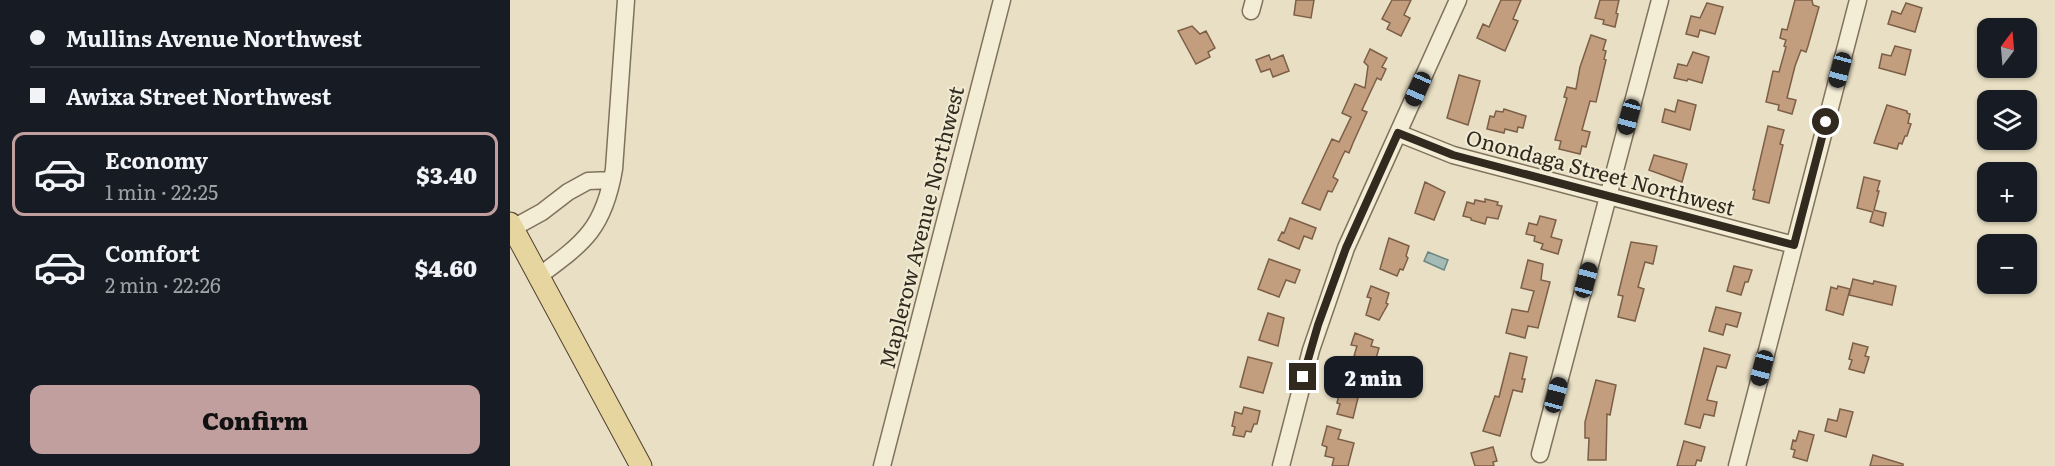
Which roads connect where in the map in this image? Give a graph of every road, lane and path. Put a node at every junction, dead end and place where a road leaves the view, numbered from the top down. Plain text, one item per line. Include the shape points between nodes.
1 (626, 0) edge
2 (1002, 0) edge
3 (1458, 0) edge
4 (1660, 0) edge
5 (1858, 0) edge
6 (1398, 133) junction
7 (612, 180) junction
8 (1607, 197) junction
9 (511, 225) edge
10 (1794, 245) junction
11 (539, 276) junction
12 (1540, 454) dead end
13 (641, 466) edge
14 (882, 466) edge
15 (1281, 466) edge
16 (1737, 466) edge

1 - 7 street
2 - 14 street, Maplerow Avenue Northwest
3 - 6 street
4 - 8 street
5 - 10 street
6 - 8 street, Onondaga Street Northwest via 1443,153
6 - 15 street via 1330,289
7 - 9 street via 588,181 542,212
7 - 11 street via 602,214 592,230 579,246
8 - 10 street, Onondaga Street Northwest
8 - 12 street
9 - 11 main road
10 - 16 street
11 - 13 main road

